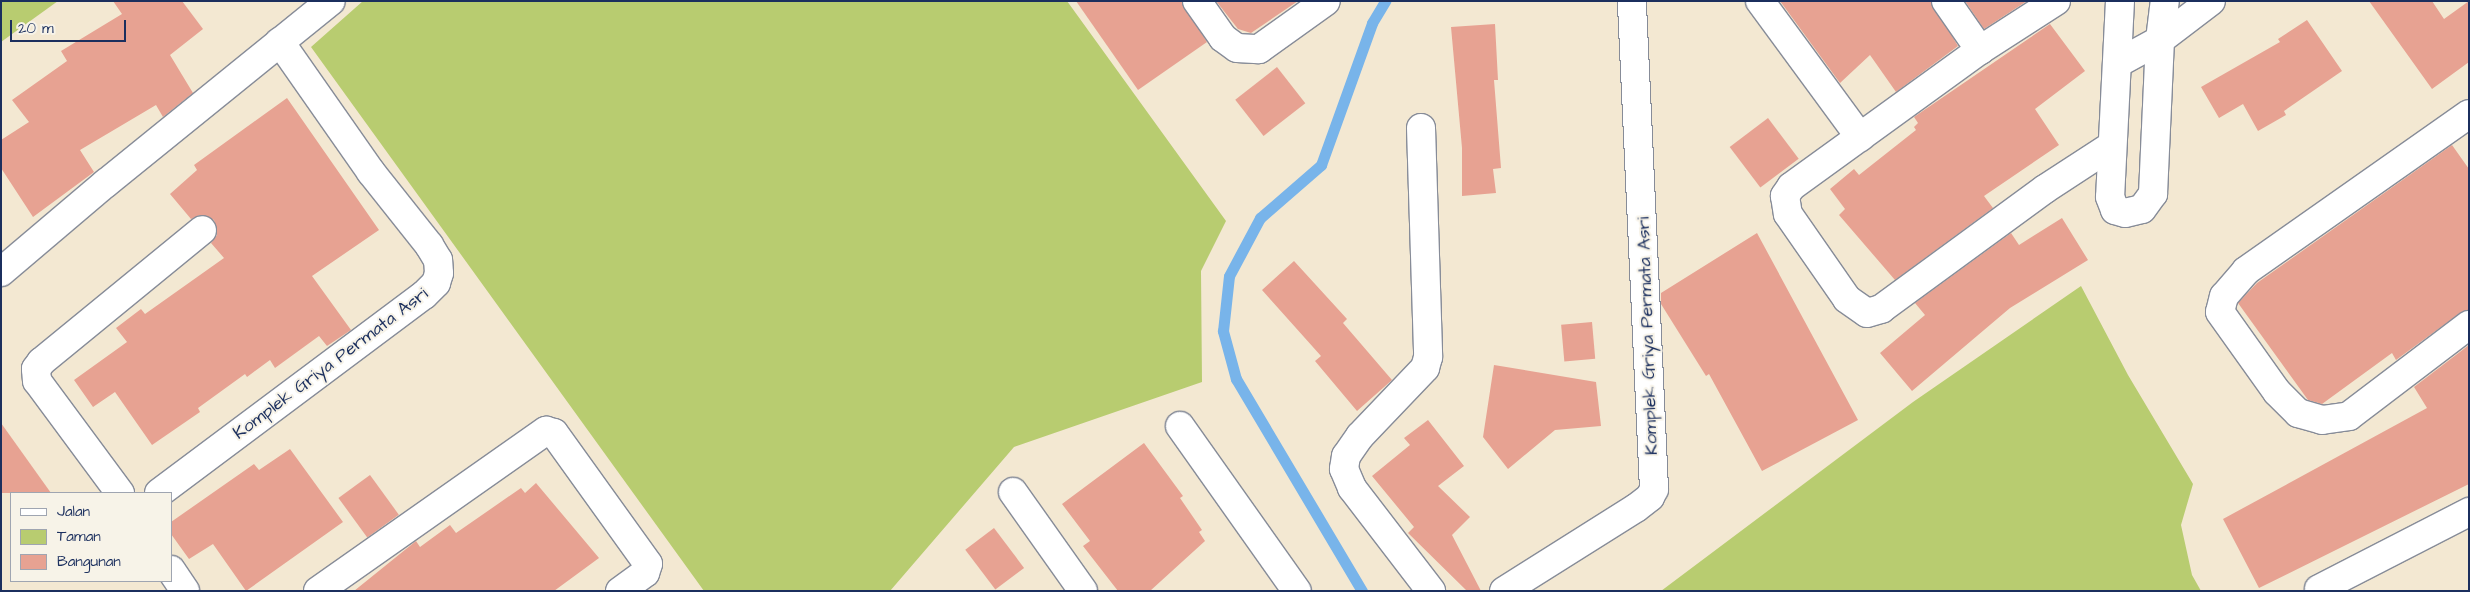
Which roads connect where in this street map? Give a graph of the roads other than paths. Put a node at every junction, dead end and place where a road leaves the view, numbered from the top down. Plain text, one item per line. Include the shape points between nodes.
1 (331, 1) edge
2 (1197, 1) edge
3 (1326, 1) edge
4 (1632, 1) edge
5 (1760, 1) edge
6 (1946, 1) edge
7 (2056, 1) edge
8 (2120, 1) edge
9 (2162, 2) edge
10 (2208, 4) edge
11 (2160, 40) junction
12 (280, 42) junction
13 (1980, 50) junction
14 (2118, 63) junction
15 (2467, 120) edge
16 (1421, 128) dead end
17 (1860, 137) junction
18 (2111, 146) junction
19 (202, 230) dead end
20 (1, 272) edge
21 (2469, 325) edge
22 (1180, 426) dead end
23 (119, 492) edge
24 (160, 492) edge
25 (1013, 492) dead end
26 (2469, 512) edge
27 (172, 572) edge
28 (2318, 588) dead end
29 (184, 591) edge
30 (318, 591) edge
31 (620, 591) edge
32 (1083, 591) edge
33 (1297, 591) edge
34 (1431, 591) edge
35 (1504, 591) edge

1 - 12 street
2 - 3 street via 1223,38 1237,48 1259,49
4 - 35 street, Komplek Griya Permata Asri via 1654,489 1650,497 1636,508
5 - 17 street
6 - 13 street
7 - 13 street
8 - 14 street
9 - 10 street
9 - 11 street
10 - 11 street
11 - 14 street
11 - 18 street via 2153,194 2142,209 2120,212 2110,202
12 - 20 street
12 - 24 street, Komplek Griya Permata Asri via 371,172 429,245 438,260 439,273 436,283 424,295
13 - 17 street
14 - 18 street
15 - 21 street via 2246,271 2224,296 2220,312 2277,392 2298,413 2322,420 2349,416
16 - 34 street via 1427,362 1425,368 1360,436 1346,456 1344,469 1352,488
17 - 18 street via 1791,186 1785,204 1788,214 1847,300 1868,313 1881,309 2046,189
19 - 23 street via 36,369 37,381
22 - 33 street
25 - 32 street
26 - 28 street
27 - 29 street
30 - 31 street via 546,431 554,433 648,564 645,573

